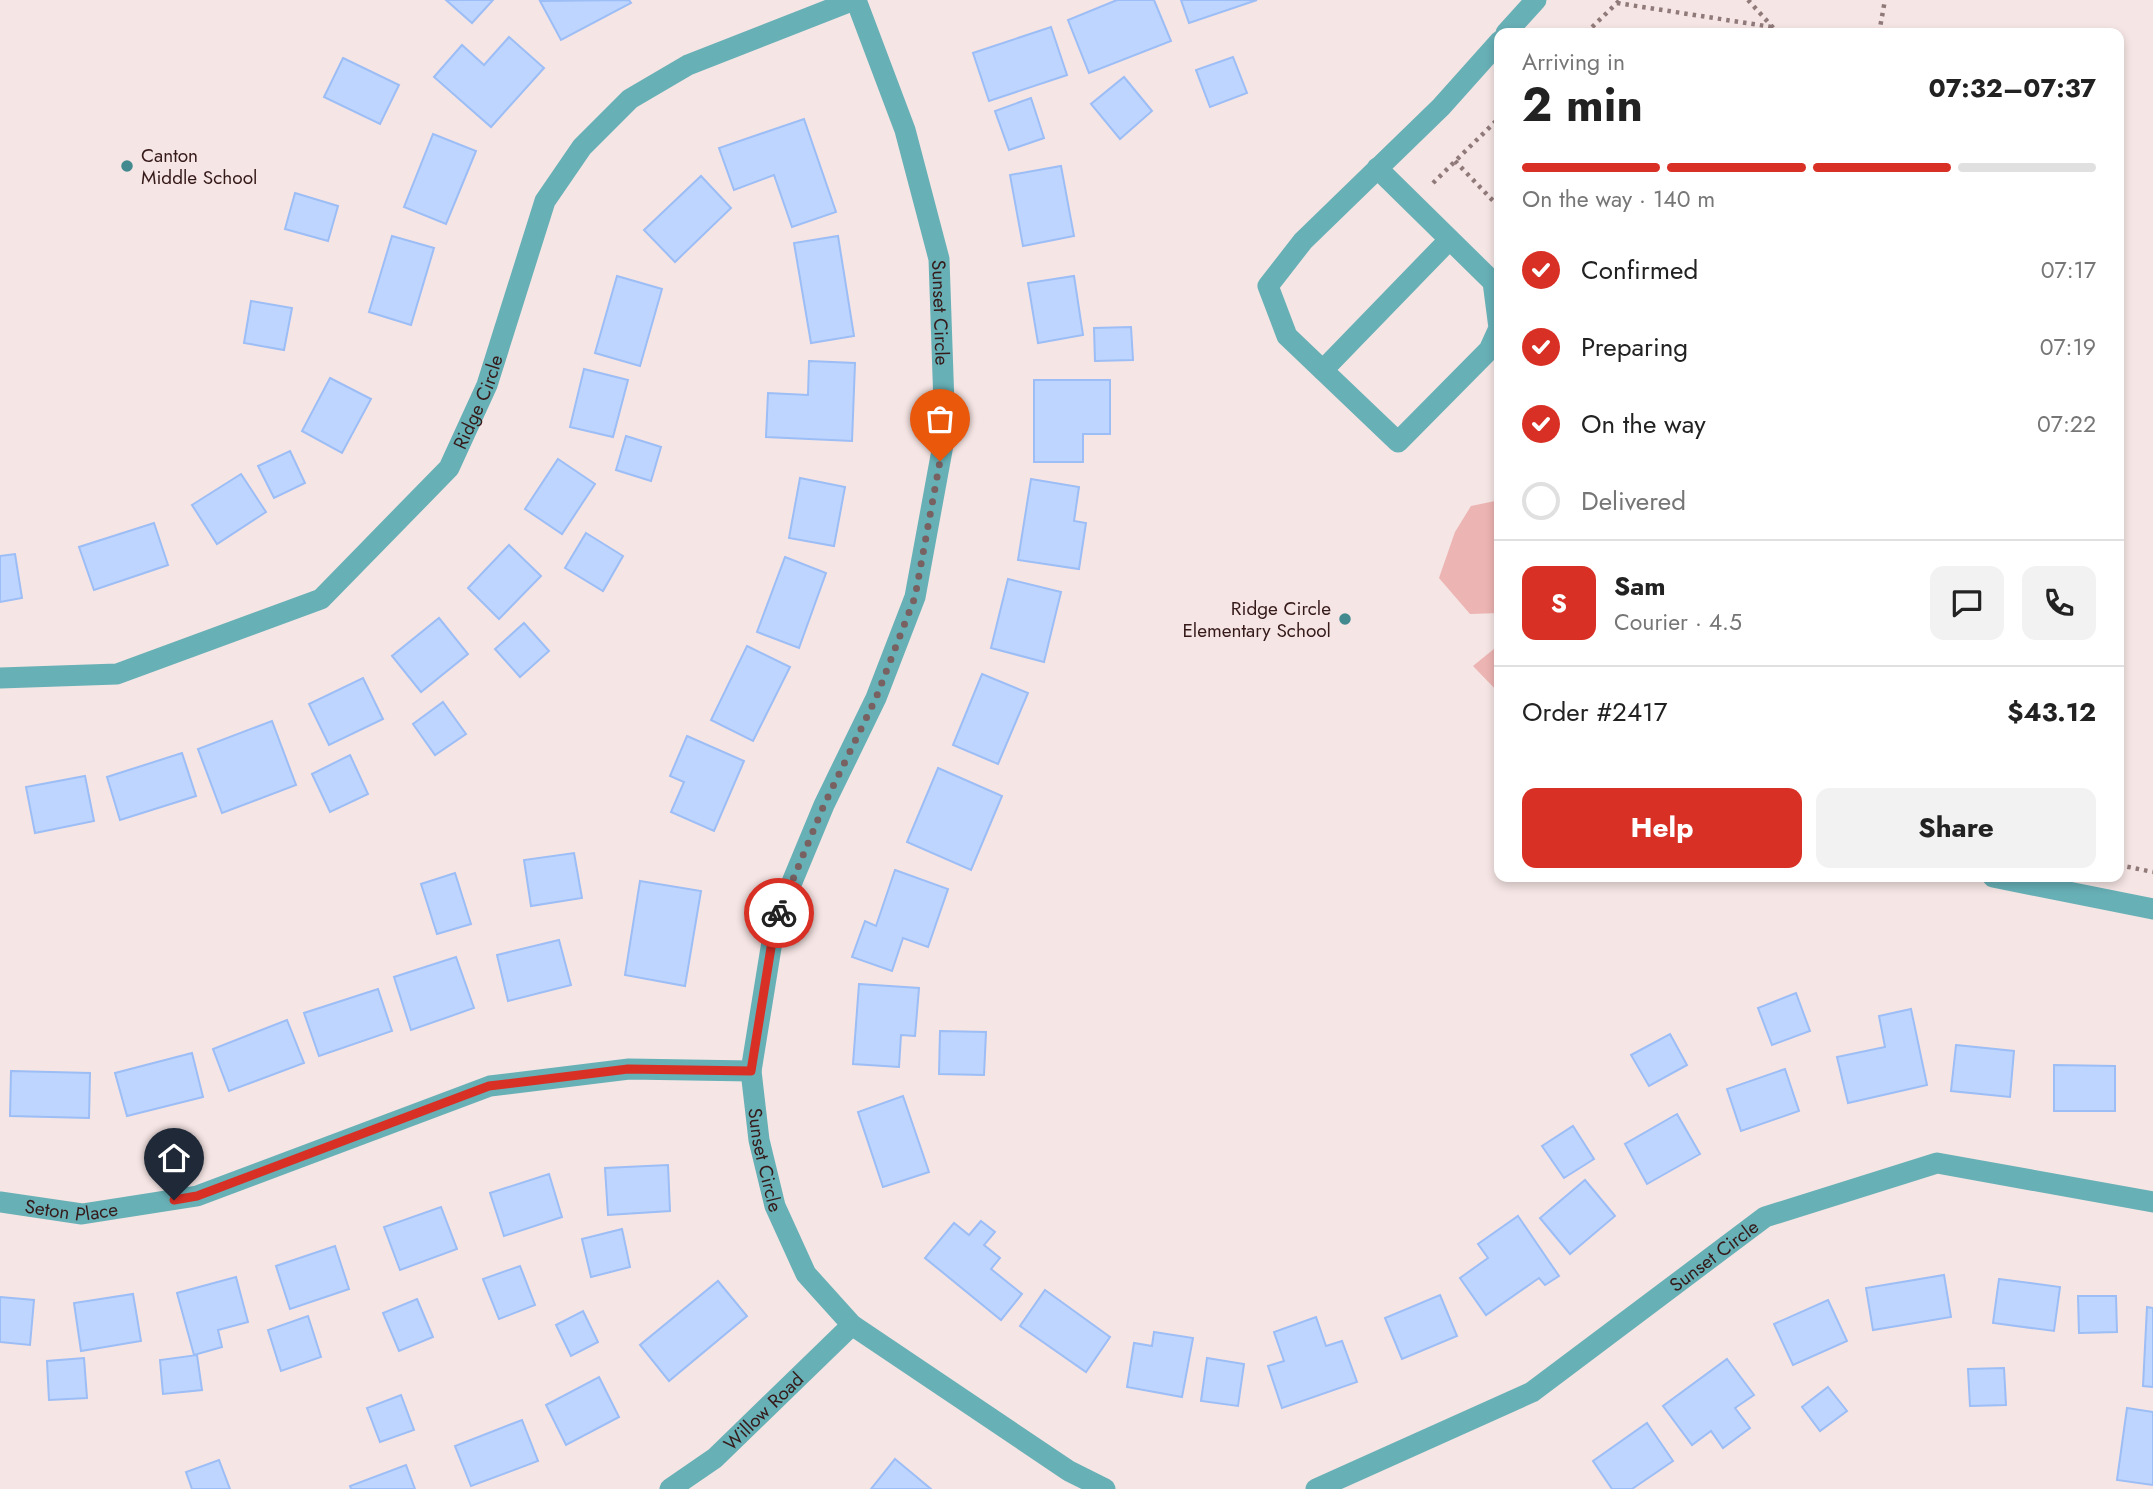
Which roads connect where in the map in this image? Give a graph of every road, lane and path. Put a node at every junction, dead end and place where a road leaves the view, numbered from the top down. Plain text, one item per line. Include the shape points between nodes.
1 (855, 0) edge
2 (1536, 0) edge
3 (1748, 0) edge
4 (1885, 0) edge
5 (1618, 1) edge
6 (1773, 27) joint
7 (1511, 28) edge
8 (1591, 28) edge
9 (1880, 28) edge
10 (1494, 48) edge
11 (1494, 123) edge
12 (1455, 161) junction
13 (1377, 169) junction
14 (1494, 202) edge
15 (1412, 203) junction
16 (1449, 240) junction
17 (1494, 290) edge
18 (1494, 339) edge
19 (1323, 370) junction
20 (0, 678) edge
21 (2124, 866) edge
22 (2153, 872) edge
23 (2042, 882) edge
24 (2061, 884) edge
25 (2153, 909) edge
26 (751, 1071) junction
27 (0, 1202) edge
28 (2153, 1202) edge
29 (852, 1325) junction
30 (670, 1489) edge
31 (1105, 1489) edge
32 (1316, 1489) edge

1 - 20 street, Ridge Circle via 688,65 630,99 582,147 545,201 488,385 449,468 321,599 117,674
1 - 26 street, Sunset Circle via 905,130 939,259 946,434 915,597 876,698 824,805 775,923
2 - 7 street
3 - 6 path
4 - 9 path
5 - 6 path
5 - 8 path
10 - 13 street
11 - 12 path
12 - 14 path
12 - 15 path
13 - 15 street
13 - 19 street via 1303,241 1268,286 1287,336
15 - 16 street
16 - 17 street via 1493,282
16 - 19 street
18 - 19 street via 1489,350 1398,443
21 - 22 path
23 - 24 street
24 - 25 street
26 - 27 street, Seton Place via 628,1069 489,1086 197,1196 82,1213
26 - 29 street, Sunset Circle via 759,1140 775,1206 806,1274
28 - 32 street, Sunset Circle via 1937,1163 1765,1217 1532,1392
29 - 30 street, Willow Road via 715,1458
29 - 31 street, Sunset Circle via 1069,1471

